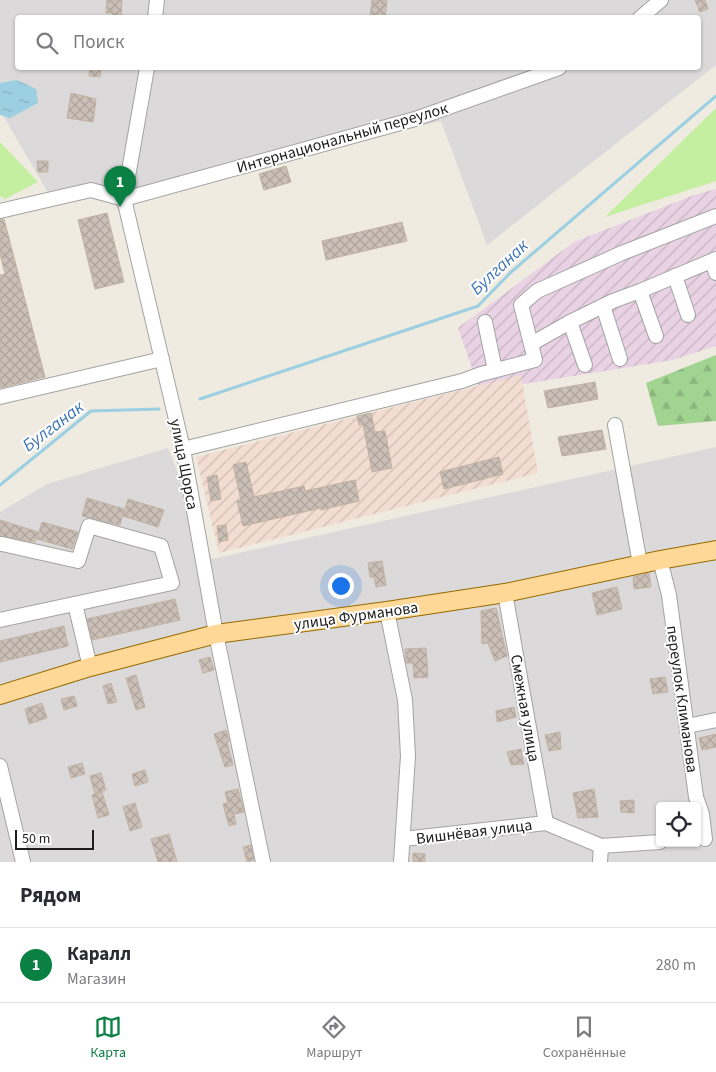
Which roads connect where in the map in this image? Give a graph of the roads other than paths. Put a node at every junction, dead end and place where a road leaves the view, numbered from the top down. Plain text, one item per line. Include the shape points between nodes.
1 (157, 0) edge
2 (662, 0) edge
3 (154, 15) edge
4 (644, 15) edge
5 (147, 70) edge
6 (553, 70) edge
7 (124, 199) junction
8 (0, 211) edge
9 (716, 216) edge
10 (715, 264) edge
11 (675, 276) junction
12 (640, 291) junction
13 (603, 306) junction
14 (688, 315) dead end
15 (485, 322) dead end
16 (570, 322) junction
17 (656, 336) dead end
18 (531, 344) junction
19 (620, 358) dead end
20 (162, 359) junction
21 (585, 365) dead end
22 (495, 370) junction
23 (0, 397) edge
24 (615, 424) dead end
25 (183, 449) junction
26 (2, 544) dead end
27 (716, 550) edge
28 (660, 560) junction
29 (640, 564) junction
30 (505, 593) junction
31 (75, 604) junction
32 (387, 611) junction
33 (0, 620) edge
34 (216, 634) junction
35 (90, 667) junction
36 (0, 695) edge
37 (716, 720) edge
38 (687, 726) junction
39 (0, 766) edge
40 (546, 823) junction
41 (403, 839) junction
42 (706, 839) edge
43 (656, 842) edge
44 (601, 846) junction
45 (23, 862) edge
46 (263, 862) edge
47 (401, 862) edge
48 (600, 862) edge

1 - 3 lane
2 - 4 lane
5 - 7 lane, улица Щорса
6 - 7 lane, Интернациональный переулок via 415,119
7 - 8 lane via 91,190
7 - 20 lane, улица Щорса
9 - 18 lane via 537,291 520,305
10 - 11 lane
11 - 12 lane
11 - 14 lane
12 - 13 lane
12 - 17 lane
13 - 16 lane
13 - 19 lane
15 - 22 lane
16 - 18 lane
16 - 21 lane
18 - 22 lane via 535,360
20 - 23 lane
20 - 25 lane, улица Щорса
22 - 25 lane via 462,381
24 - 29 lane
25 - 34 lane, улица Щорса
26 - 31 lane via 78,561 89,526 161,546 172,583
27 - 28 main road, улица Фурманова
28 - 29 main road, улица Фурманова
28 - 38 lane, переулок Климанова via 669,595
29 - 30 main road, улица Фурманова
30 - 32 main road, улица Фурманова
30 - 40 lane, Смежная улица
31 - 33 lane
31 - 35 lane
32 - 34 main road, улица Фурманова
32 - 41 lane via 405,700 408,756
34 - 35 main road, улица Фурманова
34 - 46 lane, улица Щорса
35 - 36 main road, улица Фурманова
37 - 38 lane
38 - 42 lane, переулок Климанова via 696,797
39 - 45 lane
40 - 41 lane, Вишнёвая улица
40 - 44 lane, Вишнёвая улица
41 - 47 lane
43 - 44 lane, Вишнёвая улица
44 - 48 lane

